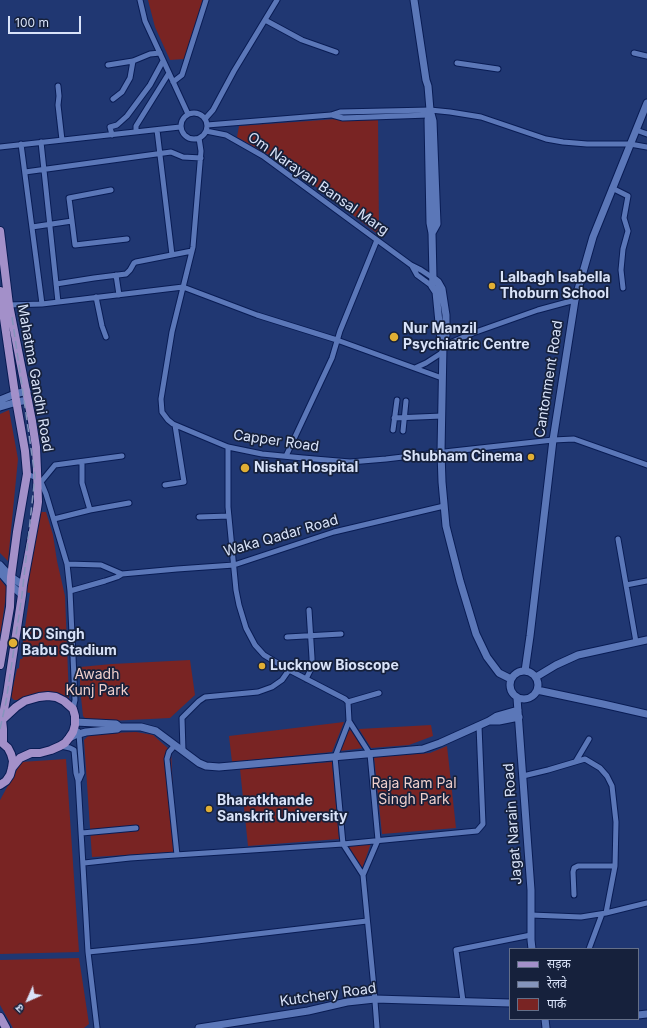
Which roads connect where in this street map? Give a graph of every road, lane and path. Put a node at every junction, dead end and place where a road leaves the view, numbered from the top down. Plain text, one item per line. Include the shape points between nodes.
1 (140, 0) edge
2 (206, 0) edge
3 (277, 0) edge
4 (414, 0) edge
5 (419, 0) edge
6 (265, 20) junction
7 (336, 52) dead end
8 (160, 53) junction
9 (634, 53) dead end
10 (647, 56) edge
11 (133, 61) junction
12 (163, 61) junction
13 (457, 63) dead end
14 (108, 64) dead end
15 (498, 69) dead end
16 (169, 73) junction
17 (173, 82) junction
18 (58, 86) dead end
19 (428, 86) junction
20 (113, 99) dead end
21 (647, 103) edge
22 (430, 112) junction
23 (188, 114) junction
24 (205, 118) junction
25 (180, 127) junction
26 (207, 128) junction
27 (157, 130) junction
28 (636, 130) junction
29 (136, 132) junction
30 (647, 134) edge
31 (112, 135) junction
32 (199, 138) junction
33 (62, 140) junction
34 (41, 142) junction
35 (22, 144) junction
36 (630, 144) junction
37 (0, 147) edge
38 (647, 147) edge
39 (159, 154) junction
40 (201, 158) junction
41 (44, 170) junction
42 (25, 172) junction
43 (612, 188) junction
44 (111, 190) dead end
45 (72, 221) junction
46 (50, 224) junction
47 (32, 227) junction
48 (0, 231) edge
49 (127, 239) dead end
50 (377, 240) junction
51 (192, 251) junction
52 (172, 255) junction
53 (411, 265) junction
54 (116, 275) junction
55 (433, 278) junction
56 (56, 284) junction
57 (432, 286) junction
58 (183, 287) junction
59 (624, 288) dead end
60 (0, 291) edge
61 (119, 295) junction
62 (96, 297) junction
63 (574, 300) junction
64 (58, 302) junction
65 (42, 304) junction
66 (6, 305) junction
67 (106, 337) dead end
68 (337, 340) junction
69 (443, 349) junction
70 (415, 368) junction
71 (442, 378) junction
72 (28, 396) junction
73 (16, 398) junction
74 (0, 400) edge
75 (397, 400) dead end
76 (406, 401) dead end
77 (0, 407) edge
78 (442, 416) junction
79 (404, 417) junction
80 (394, 418) junction
81 (175, 425) junction
82 (393, 430) dead end
83 (403, 431) dead end
84 (553, 440) junction
85 (228, 447) junction
86 (440, 452) junction
87 (122, 456) dead end
88 (286, 456) junction
89 (82, 462) junction
90 (647, 465) edge
91 (27, 474) junction
92 (39, 480) junction
93 (165, 484) dead end
94 (129, 503) dead end
95 (444, 506) junction
96 (90, 510) junction
97 (229, 516) junction
98 (199, 517) dead end
99 (54, 519) junction
100 (618, 539) dead end
101 (67, 564) junction
102 (0, 565) edge
103 (234, 565) junction
104 (0, 572) edge
105 (122, 574) junction
106 (11, 577) junction
107 (647, 581) edge
108 (23, 585) junction
109 (626, 585) junction
110 (12, 586) junction
111 (70, 591) junction
112 (22, 595) junction
113 (309, 610) dead end
114 (341, 634) dead end
115 (310, 636) junction
116 (287, 637) dead end
117 (647, 640) edge
118 (636, 642) junction
119 (0, 664) edge
120 (289, 670) junction
121 (524, 671) junction
122 (536, 677) junction
123 (306, 678) junction
124 (511, 679) junction
125 (537, 690) junction
126 (379, 693) dead end
127 (517, 698) junction
128 (6, 701) junction
129 (348, 702) junction
130 (16, 707) junction
131 (73, 709) junction
132 (518, 714) junction
133 (647, 714) edge
134 (1, 721) edge
135 (349, 721) junction
136 (75, 723) junction
137 (479, 726) junction
138 (120, 727) junction
139 (79, 734) junction
140 (69, 738) junction
141 (589, 739) dead end
142 (1, 742) edge
143 (175, 745) junction
144 (60, 746) junction
145 (183, 751) junction
146 (370, 754) junction
147 (335, 757) junction
148 (576, 761) junction
149 (12, 768) junction
150 (523, 776) junction
151 (78, 780) junction
152 (0, 785) edge
153 (136, 828) dead end
154 (82, 833) junction
155 (378, 840) junction
156 (343, 844) junction
157 (177, 855) junction
158 (84, 863) junction
159 (615, 866) junction
160 (363, 875) junction
161 (574, 895) dead end
162 (647, 903) edge
163 (604, 914) junction
164 (531, 916) junction
165 (367, 921) junction
166 (531, 935) junction
167 (532, 948) edge
168 (589, 948) edge
169 (88, 952) junction
170 (375, 999) junction
171 (463, 1002) junction
172 (509, 1003) edge
173 (0, 1017) edge
174 (6, 1028) edge
175 (97, 1028) edge
176 (199, 1028) edge
177 (377, 1028) edge

1 - 8 street via 145,21
2 - 17 street via 182,75
3 - 6 street
4 - 19 street
5 - 19 street via 430,80
6 - 7 street via 302,40
6 - 24 street via 213,110
8 - 11 street
8 - 12 street
9 - 10 street
11 - 14 street
11 - 20 street via 130,78 122,92
12 - 16 street
12 - 31 street via 150,85 127,116 117,125 110,127
13 - 15 street
16 - 17 street
16 - 29 street via 136,126
17 - 23 street
18 - 33 street
19 - 22 street
21 - 28 street, Cantonment Road
22 - 26 street via 343,118 331,115
22 - 36 street via 481,117 552,140 586,144
22 - 55 street via 433,121 437,224 432,233
23 - 24 street via 198,113
23 - 25 street via 181,121
24 - 26 street
25 - 27 street
25 - 32 street via 189,139
26 - 32 street
26 - 50 street, Om Narayan Bansal Marg via 226,135 263,156
27 - 29 street
27 - 39 street
28 - 30 street
28 - 36 street, Cantonment Road
29 - 31 street
31 - 33 street
32 - 40 street, Capper Road
33 - 34 street
34 - 35 street
34 - 41 street
35 - 37 street
35 - 42 street
36 - 38 street
36 - 43 street, Cantonment Road
39 - 40 street via 170,152 183,157
39 - 41 street
39 - 52 street
40 - 51 street, Capper Road
41 - 42 street
41 - 46 street
42 - 47 street
43 - 59 street via 628,196 624,218 628,231 621,270
43 - 63 street, Cantonment Road via 593,237
44 - 45 street via 69,198
45 - 46 street
45 - 49 street via 75,244
46 - 47 street
46 - 56 street
47 - 65 street
48 - 66 main road, Mahatma Gandhi Road
50 - 53 street, Om Narayan Bansal Marg
50 - 68 street
51 - 52 street
51 - 58 street, Capper Road
52 - 54 street via 136,262 126,274
53 - 55 street
53 - 57 street via 417,275
54 - 56 street
54 - 61 street
55 - 57 street
55 - 69 street via 442,288 446,315
56 - 64 street
57 - 69 street via 436,292
58 - 61 street
58 - 68 street
58 - 81 street, Capper Road via 172,332 162,399 162,412
60 - 66 main road, Mahatma Gandhi Road
61 - 62 street
62 - 64 street
62 - 67 street
63 - 69 street via 473,333
63 - 84 street, Cantonment Road
64 - 65 street
65 - 66 street
66 - 72 main road, Mahatma Gandhi Road
66 - 73 main road, Mahatma Gandhi Road
68 - 70 street
68 - 88 street via 332,358
69 - 70 street via 426,363
69 - 71 street
70 - 71 street
71 - 78 street
72 - 73 street
72 - 92 main road, Mahatma Gandhi Road
73 - 74 street
73 - 77 street
73 - 91 main road, Mahatma Gandhi Road
75 - 80 street
76 - 79 street
78 - 79 street
78 - 86 street
79 - 80 street
79 - 83 street
80 - 82 street
81 - 85 street, Capper Road
81 - 93 street via 184,482
84 - 86 street, Capper Road
84 - 90 street, Capper Road via 574,439
84 - 121 street, Cantonment Road
85 - 88 street, Capper Road
85 - 97 street
86 - 88 street, Capper Road via 350,462
86 - 95 street
87 - 89 street
89 - 92 street via 55,465
89 - 96 street via 82,483
91 - 92 street
91 - 106 main road, Mahatma Gandhi Road
92 - 99 street
92 - 108 main road, Mahatma Gandhi Road via 38,502
94 - 96 street
95 - 103 street, Waka Qadar Road via 334,532
95 - 124 street via 446,526 476,634 487,657 499,673
96 - 99 street
97 - 98 street
97 - 103 street
99 - 101 street
100 - 109 street
101 - 105 street, Waka Qadar Road via 101,566
101 - 111 street
102 - 106 street
103 - 105 street, Waka Qadar Road
103 - 120 street via 236,590 246,628 255,645 264,654
104 - 110 street
105 - 111 street, Waka Qadar Road
106 - 108 street
106 - 110 main road, Mahatma Gandhi Road
107 - 109 street
108 - 112 main road, Mahatma Gandhi Road
109 - 118 street
110 - 112 street
110 - 119 main road, Mahatma Gandhi Road
111 - 131 street via 75,700
112 - 128 main road, Mahatma Gandhi Road
113 - 115 street
114 - 115 street
115 - 116 street
115 - 123 street via 312,667
117 - 118 street
118 - 122 street via 578,655
120 - 123 street
120 - 145 street via 282,680 258,692 205,697 199,701 182,718
121 - 122 street
121 - 124 street via 514,674
122 - 125 street
123 - 129 street
124 - 127 street via 510,690
125 - 127 street via 533,696
125 - 133 street
126 - 129 street
127 - 132 street, Jagat Narain Road
128 - 130 main road
128 - 134 main road, Mahatma Gandhi Road
129 - 135 street
130 - 131 main road via 25,701 48,696 64,700
130 - 134 main road
131 - 136 main road
132 - 137 street via 497,716
132 - 150 street, Jagat Narain Road
134 - 142 main road, Mahatma Gandhi Road via 4,729
135 - 146 street
135 - 147 street
136 - 138 street via 116,724
136 - 139 street
136 - 140 main road
137 - 146 street via 423,749
137 - 155 street via 483,824 477,831
138 - 139 street
138 - 143 street via 141,727 156,731
139 - 140 street
139 - 151 street via 82,773
140 - 144 main road
141 - 148 street
142 - 149 main road via 11,754
143 - 145 street
143 - 157 street via 167,759
144 - 149 main road via 20,758
144 - 151 street via 74,750
145 - 147 street via 199,763 219,767
146 - 147 street
146 - 155 street
147 - 156 street
148 - 150 street
148 - 159 street via 586,758 600,768 612,786 616,822
149 - 152 main road via 6,781
150 - 164 street, Jagat Narain Road
151 - 154 street
153 - 154 street
154 - 158 street
155 - 156 street
155 - 160 street
156 - 157 street
156 - 160 street
157 - 158 street
158 - 169 street
159 - 161 street via 574,868
159 - 163 street
160 - 165 street
162 - 163 street
163 - 164 street via 580,917
163 - 168 street
164 - 166 street, Jagat Narain Road
165 - 169 street
165 - 170 street
166 - 167 street, Jagat Narain Road
166 - 171 street via 456,950
169 - 175 street
170 - 171 street, Kutchery Road
170 - 176 street, Kutchery Road
170 - 177 street
171 - 172 street, Kutchery Road
173 - 174 main road

